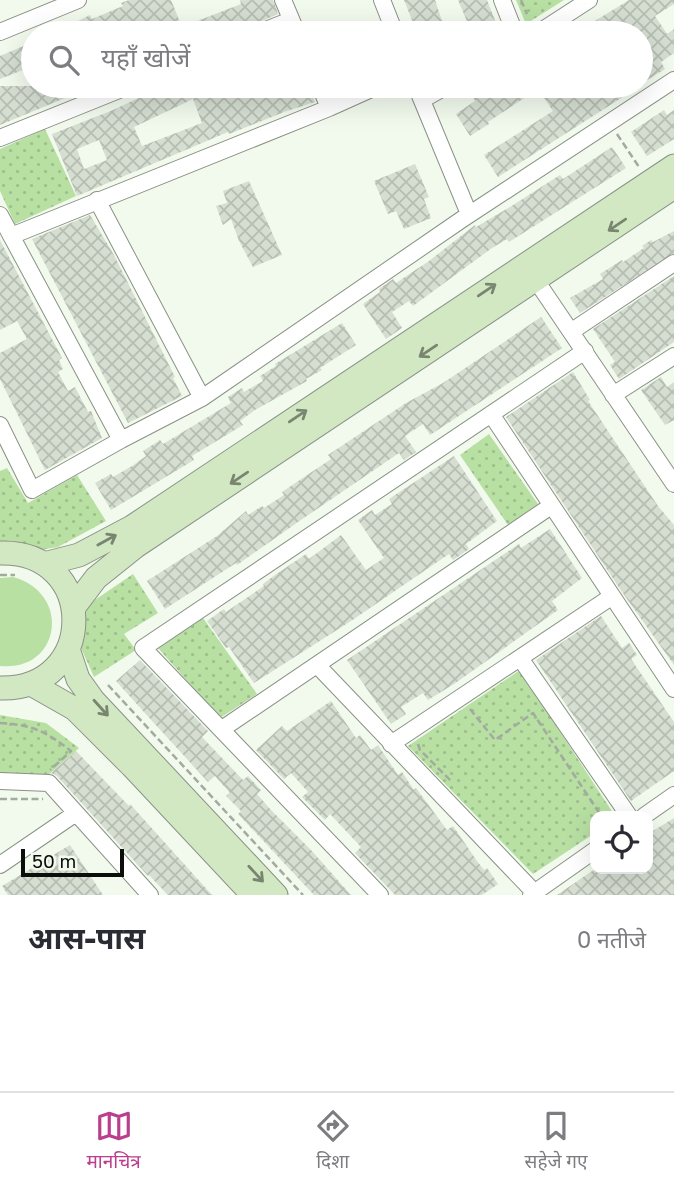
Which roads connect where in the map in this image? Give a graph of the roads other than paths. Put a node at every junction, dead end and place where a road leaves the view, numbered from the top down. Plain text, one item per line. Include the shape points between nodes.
1 (78, 0) edge
2 (283, 0) edge
3 (382, 0) edge
4 (502, 0) edge
5 (589, 0) edge
6 (27, 21) edge
7 (292, 21) edge
8 (390, 21) edge
9 (510, 21) edge
10 (557, 21) edge
11 (21, 23) edge
12 (0, 32) edge
13 (674, 80) edge
14 (653, 94) edge
15 (100, 98) edge
16 (325, 98) edge
17 (351, 98) edge
18 (421, 98) edge
19 (647, 98) edge
20 (329, 108) junction
21 (0, 138) edge
22 (674, 166) edge
23 (674, 187) edge
24 (97, 200) junction
25 (469, 214) junction
26 (0, 215) edge
27 (11, 236) junction
28 (674, 263) edge
29 (531, 272) junction
30 (572, 331) junction
31 (585, 351) junction
32 (674, 356) edge
33 (613, 395) junction
34 (202, 398) junction
35 (491, 414) junction
36 (0, 425) edge
37 (121, 440) junction
38 (674, 484) edge
39 (551, 506) junction
40 (0, 558) edge
41 (44, 564) junction
42 (611, 597) junction
43 (74, 607) junction
44 (68, 649) junction
45 (520, 658) junction
46 (317, 665) junction
47 (31, 684) junction
48 (0, 688) edge
49 (674, 689) edge
50 (222, 729) junction
51 (391, 744) junction
52 (0, 780) edge
53 (674, 795) edge
54 (626, 811) edge
55 (651, 811) edge
56 (76, 813) junction
57 (590, 854) edge
58 (0, 865) edge
59 (533, 894) edge
60 (150, 895) edge
61 (253, 895) edge
62 (276, 895) edge
63 (380, 895) edge

1 - 6 street
2 - 7 street
3 - 8 street
4 - 9 street
5 - 10 street
11 - 12 street
13 - 14 street
15 - 21 street
16 - 20 street
17 - 20 street
18 - 25 street
19 - 25 street
20 - 24 street
22 - 29 street
23 -> 29 street
24 - 27 street
24 - 34 street
25 - 34 street
26 - 27 street
27 - 37 street
28 - 30 street
29 - 30 street
41 -> 29 street via 79,555 132,527
29 -> 43 street via 136,546 96,578
30 - 31 street
31 - 33 street
31 - 35 street
32 - 33 street
33 - 38 street
34 - 37 street
35 - 39 street
35 - 50 street via 144,648
36 - 37 street via 32,490
39 - 42 street
39 - 46 street
40 - 41 street via 21,554
41 - 43 street via 64,583
42 - 45 street
42 - 49 street
43 - 44 street
44 - 47 street via 51,672
44 -> 62 street via 78,678 93,700
45 - 51 street
45 - 54 street
46 - 50 street
46 - 51 street
47 - 48 street
47 - 61 street via 75,709
50 - 63 street
51 - 59 street
52 - 56 street via 49,783
53 - 55 street
56 - 58 street
56 - 60 street
57 - 59 street

